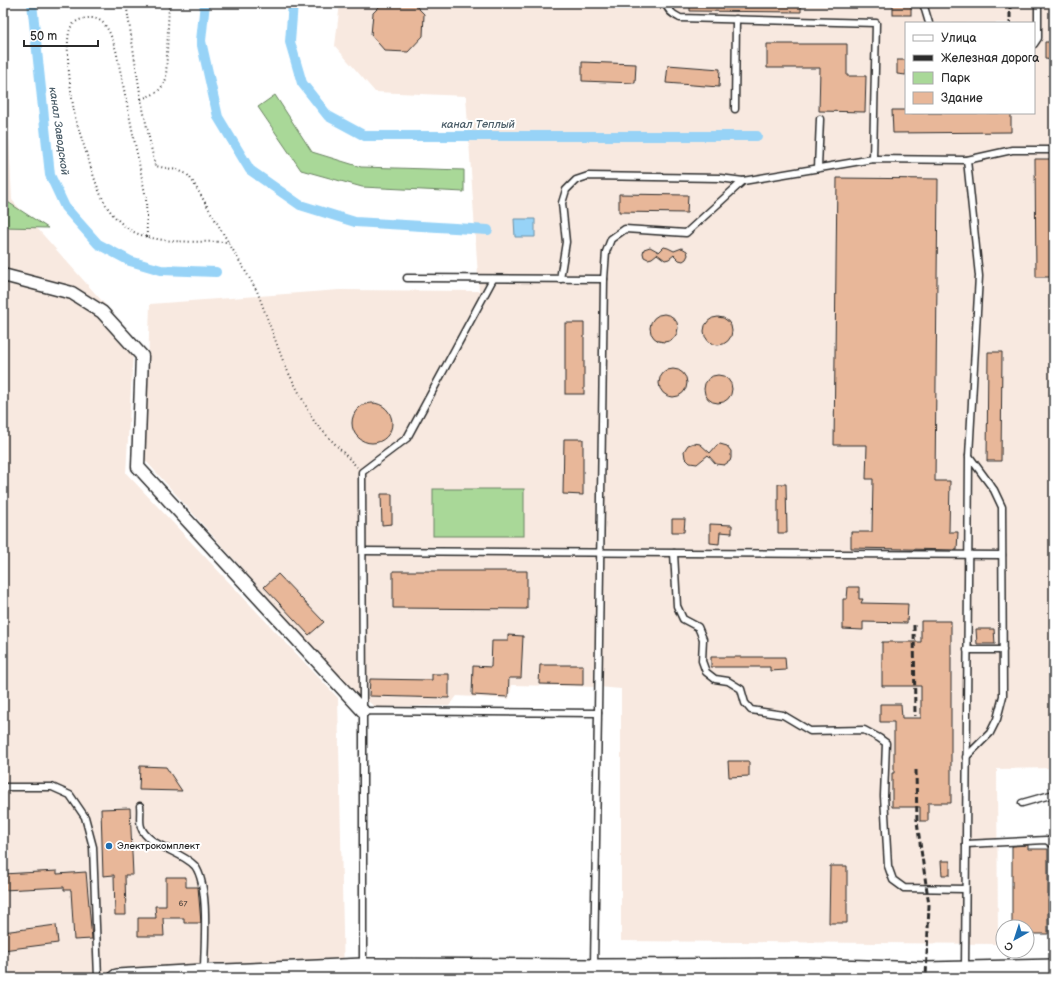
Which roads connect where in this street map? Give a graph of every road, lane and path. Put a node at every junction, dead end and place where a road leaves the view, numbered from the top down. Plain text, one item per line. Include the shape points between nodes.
1 (126, 3) edge
2 (169, 3) edge
3 (666, 3) edge
4 (923, 3) edge
5 (1038, 3) edge
6 (736, 19) junction
7 (929, 22) edge
8 (1035, 42) edge
9 (141, 99) junction
10 (735, 109) dead end
11 (820, 118) dead end
12 (1054, 150) edge
13 (873, 159) junction
14 (967, 160) junction
15 (818, 168) junction
16 (743, 181) junction
17 (147, 237) junction
18 (229, 242) junction
19 (3, 275) edge
20 (407, 278) dead end
21 (493, 279) junction
22 (560, 279) junction
23 (604, 279) junction
24 (969, 456) junction
25 (362, 472) junction
26 (363, 551) junction
27 (601, 553) junction
28 (674, 553) junction
29 (1002, 554) junction
30 (968, 555) junction
31 (967, 650) junction
32 (1002, 650) junction
33 (363, 711) junction
34 (598, 713) junction
35 (966, 757) junction
36 (3, 787) edge
37 (1054, 794) edge
38 (1022, 803) dead end
39 (140, 806) dead end
40 (966, 844) junction
41 (1054, 845) edge
42 (965, 889) junction
43 (363, 967) junction
44 (594, 968) junction
45 (1054, 968) edge
46 (965, 970) junction
47 (807, 972) edge
48 (204, 973) junction
49 (489, 973) edge
50 (225, 976) edge
51 (98, 978) edge
52 (117, 978) edge

1 - 9 path
2 - 9 path via 166,79 156,94
3 - 6 lane via 673,14 680,18
4 - 7 lane
5 - 8 lane via 1038,38
6 - 10 lane
6 - 13 lane via 876,23
9 - 18 path via 155,166 187,174
11 - 15 lane
12 - 14 lane via 1012,150
13 - 14 lane
13 - 15 lane
14 - 24 lane via 979,276
15 - 16 lane
16 - 22 lane via 720,178 588,176 576,180 566,190 562,203 566,242
16 - 23 lane via 686,233 625,229 611,239 606,252
17 - 17 path via 129,229 116,218 106,204 94,176 76,118 68,34 71,26 87,18 104,23 116,50 146,198
17 - 18 path via 158,240
18 - 25 path via 257,291 285,366 314,423
19 - 33 street via 72,293 102,312 142,356 138,467
20 - 21 lane
21 - 22 lane
21 - 25 lane via 407,438
22 - 23 lane
23 - 27 lane
24 - 29 lane via 994,490 1002,507
24 - 30 lane
25 - 26 lane
26 - 27 lane
26 - 33 lane
27 - 28 lane
27 - 34 lane
28 - 30 lane
28 - 42 lane via 677,606 683,619 698,627 703,639 702,661 706,672 715,679 728,681 741,689 745,703 751,710 783,715 810,731 864,730 883,740 886,743 884,796 888,866 893,880 904,888
29 - 30 lane
29 - 32 lane
30 - 31 lane
31 - 32 lane
31 - 35 lane
32 - 35 lane via 1003,696 997,719 990,733
33 - 34 lane
33 - 43 lane
34 - 44 lane
35 - 40 lane
36 - 51 lane via 52,787 70,796 85,817 93,847
37 - 38 lane
39 - 48 lane via 141,828 148,837 182,856 195,867 203,884
40 - 41 lane via 1046,840
40 - 42 lane
42 - 46 lane
43 - 49 main road
43 - 50 main road
44 - 47 main road
44 - 49 main road
45 - 46 main road
46 - 47 main road
48 - 50 main road
48 - 52 main road

